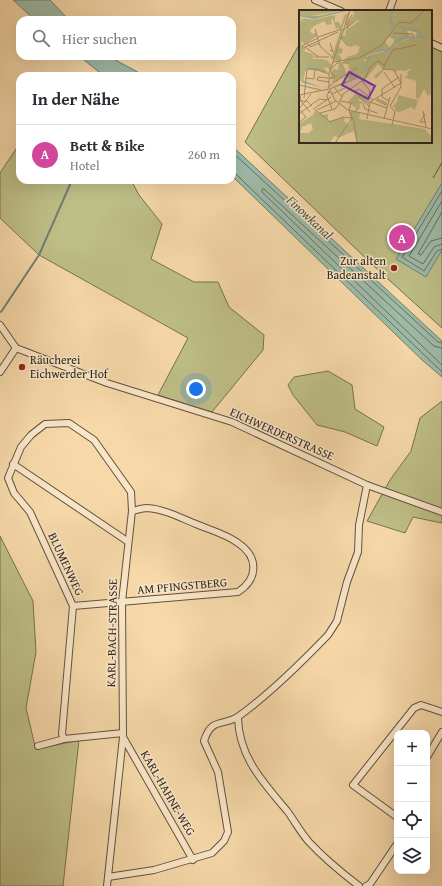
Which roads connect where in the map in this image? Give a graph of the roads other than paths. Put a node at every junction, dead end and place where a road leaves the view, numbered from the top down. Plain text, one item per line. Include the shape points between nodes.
1 (315, 0) edge
2 (394, 0) edge
3 (339, 10) edge
4 (389, 10) edge
5 (432, 43) edge
6 (442, 48) edge
7 (0, 325) edge
8 (16, 348) junction
9 (0, 372) edge
10 (31, 435) joint
11 (13, 464) junction
12 (367, 486) junction
13 (132, 511) junction
14 (442, 512) edge
15 (127, 541) junction
16 (122, 602) junction
17 (73, 606) junction
18 (442, 712) edge
19 (238, 718) junction
20 (442, 732) edge
21 (123, 735) junction
22 (64, 739) junction
23 (38, 746) dead end
24 (430, 752) edge
25 (394, 815) edge
26 (394, 848) edge
27 (194, 860) junction
28 (108, 877) junction
29 (107, 886) edge
30 (359, 886) edge
31 (366, 886) edge

1 - 3 street
2 - 4 street
5 - 6 street
7 - 8 street
8 - 9 street
8 - 12 street, EICHWERDERSTRASSE via 107,383 232,422
10 - 11 street, BLUMENWEG via 21,447
10 - 13 street, KARL-BACH-STRASSE via 45,424 55,422 69,423 80,429 94,440 130,492
11 - 15 street
11 - 17 street, BLUMENWEG via 8,478 9,484 30,512
12 - 14 street, EICHWERDERSTRASSE
12 - 19 street via 359,525 358,552 337,621 315,648
13 - 15 street, KARL-BACH-STRASSE
13 - 16 street, AM PFINGSTBERG via 147,508 167,512 229,538 239,543 250,556 254,571 250,582 238,592
15 - 16 street, KARL-BACH-STRASSE
16 - 17 street, AM PFINGSTBERG
16 - 21 street, KARL-BACH-STRASSE
17 - 22 street, BLUMENWEG via 62,734
18 - 25 street via 421,705 414,708 353,785
19 - 27 street via 214,725 204,741 218,772 228,832 224,842 212,853
19 - 30 street via 249,762 263,784 308,841
20 - 24 street
21 - 22 street
21 - 27 street, KARL-HAHNE-WEG
21 - 28 street, KARL-BACH-STRASSE
22 - 23 street
26 - 31 street via 370,884
27 - 28 street via 154,870
28 - 29 street, KARL-BACH-STRASSE

